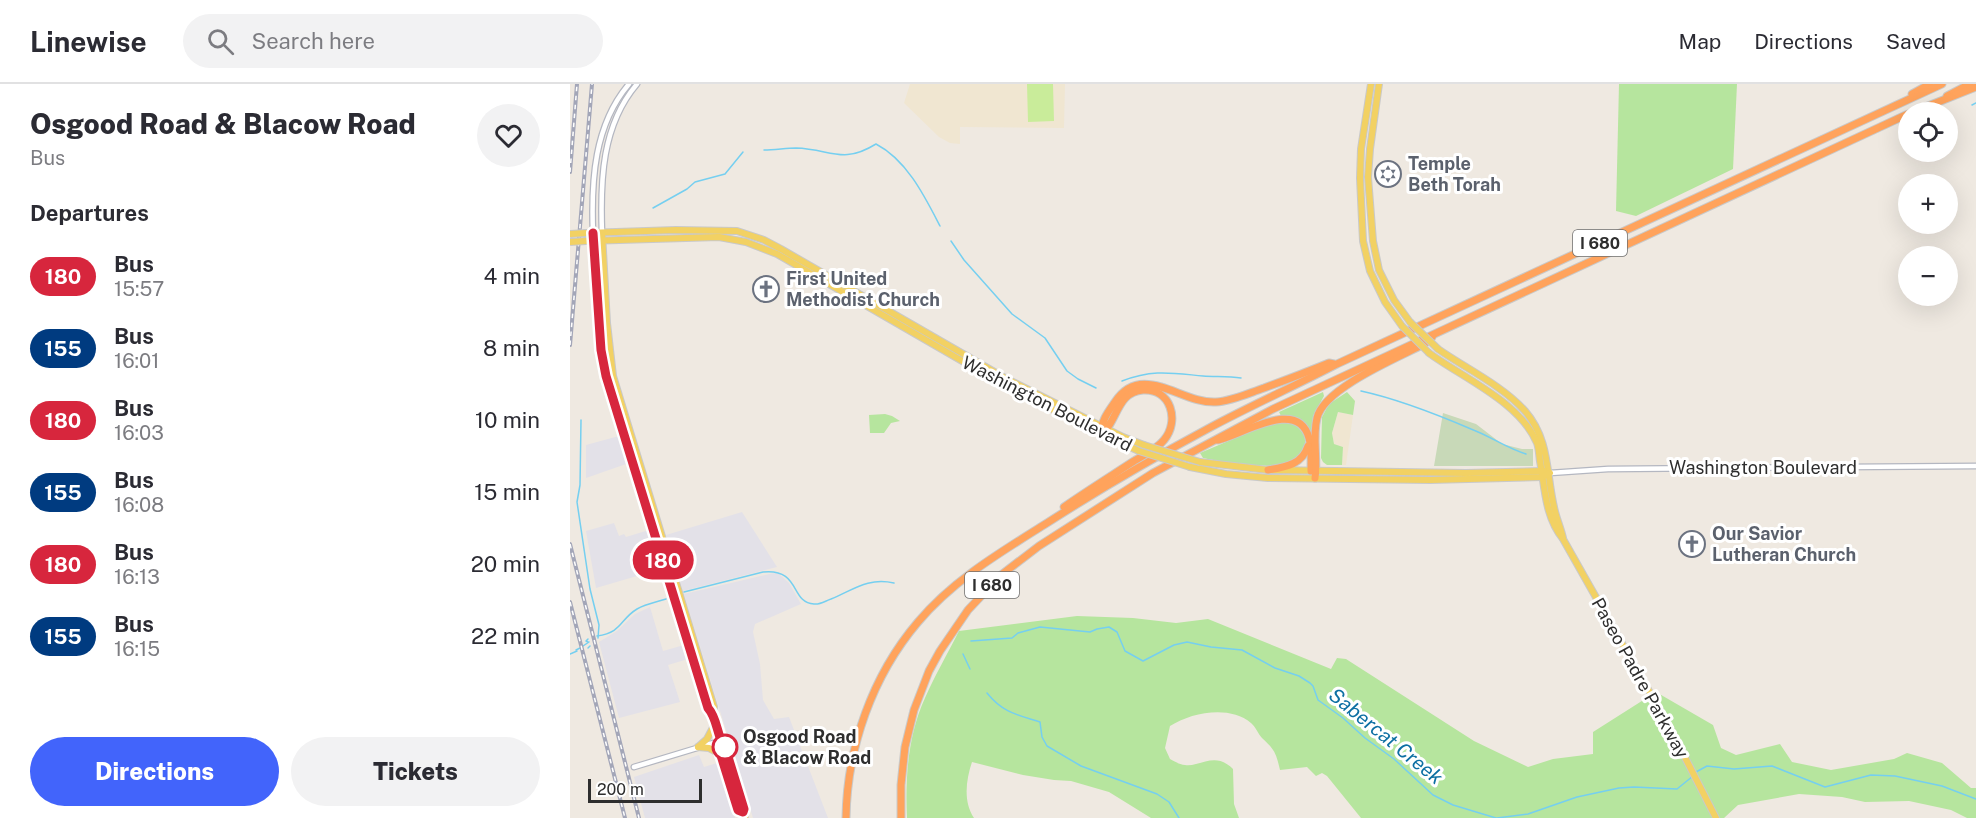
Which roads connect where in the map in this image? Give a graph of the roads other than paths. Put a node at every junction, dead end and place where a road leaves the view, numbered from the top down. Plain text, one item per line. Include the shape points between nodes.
1 (629, 84) edge
2 (637, 84) edge
3 (1371, 84) edge
4 (1379, 84) edge
5 (1930, 84) edge
6 (1942, 84) edge
7 (1970, 84) edge
8 (1976, 87) edge
9 (1933, 102) edge
10 (1938, 102) edge
11 (1898, 119) edge
12 (1862, 121) junction
13 (602, 232) junction
14 (590, 233) junction
15 (570, 234) edge
16 (603, 240) junction
17 (590, 241) junction
18 (570, 242) edge
19 (1437, 332) junction
20 (1337, 364) junction
21 (1103, 430) junction
22 (1309, 438) junction
23 (1207, 442) junction
24 (1976, 466) edge
25 (1268, 470) junction
26 (1314, 473) junction
27 (1550, 473) junction
28 (1542, 474) junction
29 (1027, 536) junction
30 (1563, 539) junction
31 (668, 566) junction
32 (677, 594) junction
33 (691, 651) junction
34 (702, 668) junction
35 (713, 714) junction
36 (716, 724) junction
37 (720, 741) junction
38 (698, 747) junction
39 (720, 754) junction
40 (634, 767) dead end
41 (744, 815) edge
42 (846, 818) edge
43 (901, 818) edge
44 (1716, 818) edge

1 - 14 street via 611,111 600,139
2 - 13 street via 619,108 607,142
3 - 28 main road, Paseo Padre Parkway, bridge via 1360,178 1370,270 1385,303 1429,353 1520,417 1537,443
4 - 27 main road, Paseo Padre Parkway, bridge via 1368,177 1379,270 1410,322 1438,349 1525,411 1543,442
5 - 12 highway
6 - 12 highway, I 680
7 - 9 highway, I 680
8 - 10 highway
11 - 19 highway, I 680
12 - 20 highway, I 680
13 - 14 main road, Washington Boulevard
13 - 16 main road
13 - 21 main road, Washington Boulevard via 710,230 752,235
14 - 15 main road, Washington Boulevard, bridge
14 - 17 main road
16 - 17 main road, Washington Boulevard
16 - 21 main road, Washington Boulevard via 709,237 763,248 1002,384
16 - 31 main road via 613,376
17 - 18 main road, Washington Boulevard, bridge
17 - 31 main road via 601,350 615,408
19 - 23 highway, I 680
19 - 26 highway via 1424,344 1349,384 1324,404 1316,425
20 - 21 highway via 1329,363 1216,402 1150,384 1135,385 1117,398
20 - 29 highway, I 680 via 1182,443
21 - 25 main road, Washington Boulevard, bridge via 1200,462
21 - 26 main road, Washington Boulevard, bridge via 1138,451 1190,467 1243,476
21 - 29 highway via 1122,401 1135,392 1157,393 1172,410 1172,427 1159,445
22 - 23 highway via 1296,422 1283,418
22 - 25 highway via 1307,450 1298,462
22 - 26 highway
23 - 43 highway, I 680 via 1020,560 968,610 940,651 915,710 903,766
24 - 27 street, Washington Boulevard via 1608,469
25 - 26 main road, Washington Boulevard
26 - 28 main road, Washington Boulevard via 1430,480
27 - 28 main road, Washington Boulevard
27 - 30 main road, Paseo Padre Parkway via 1553,505
28 - 30 main road, Paseo Padre Parkway via 1550,515
29 - 42 highway, I 680 via 960,581 916,623 901,644 865,714 847,788
30 - 44 main road, Paseo Padre Parkway
31 - 32 main road
32 - 33 main road
32 - 34 main road
33 - 34 main road
33 - 35 main road
34 - 35 main road
35 - 36 main road
36 - 37 main road
36 - 38 main road
37 - 38 street
37 - 39 main road
37 - 41 main road
38 - 39 main road
38 - 40 street
39 - 41 main road via 738,810

